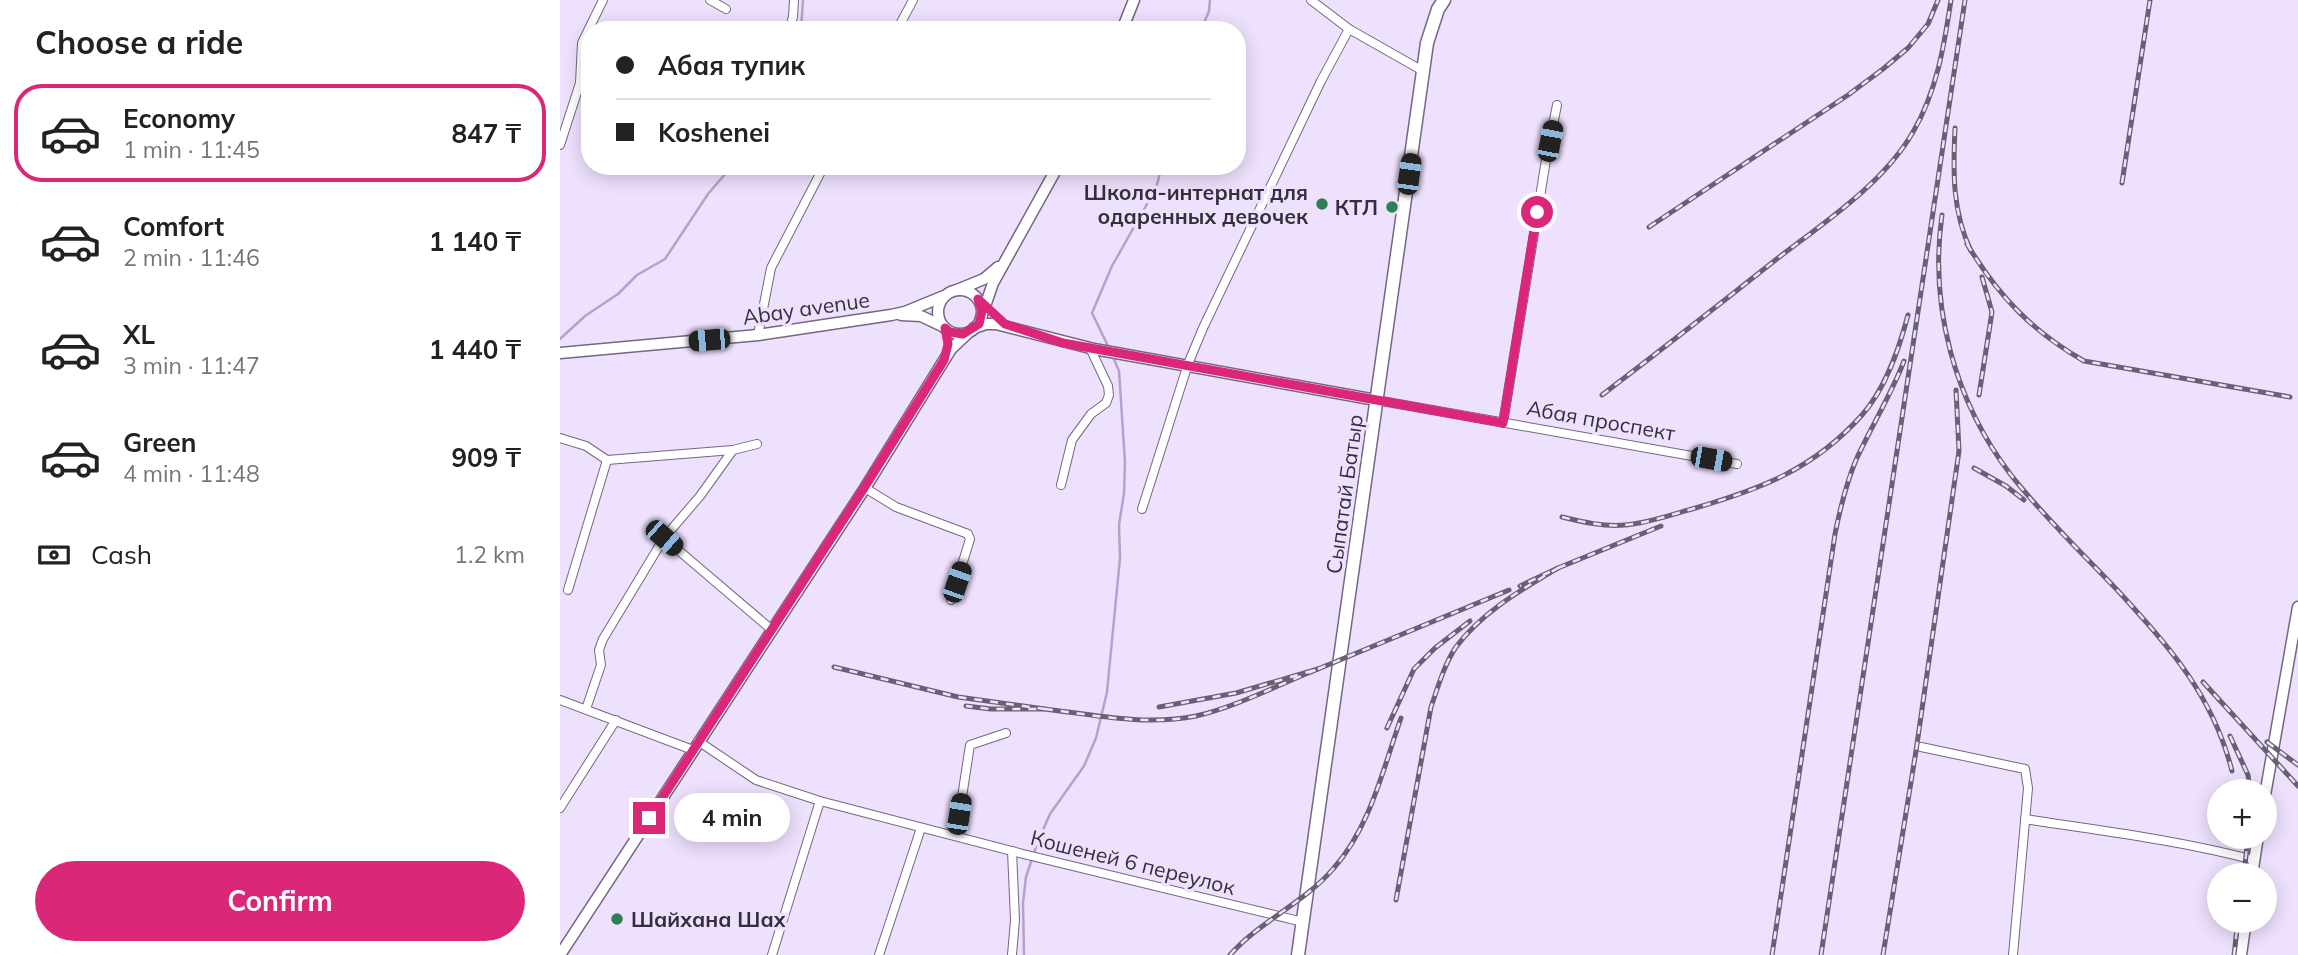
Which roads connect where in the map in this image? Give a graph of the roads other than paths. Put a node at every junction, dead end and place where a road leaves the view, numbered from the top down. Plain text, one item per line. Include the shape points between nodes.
1 (603, 0) edge
2 (710, 0) edge
3 (793, 0) edge
4 (913, 0) edge
5 (1134, 0) edge
6 (1311, 0) edge
7 (1444, 0) edge
8 (726, 9) dead end
9 (593, 21) edge
10 (792, 21) edge
11 (902, 21) edge
12 (1126, 21) edge
13 (1349, 29) junction
14 (581, 63) edge
15 (1423, 71) junction
16 (1557, 105) dead end
17 (560, 145) edge
18 (819, 175) edge
19 (1053, 175) edge
20 (1010, 250) junction
21 (957, 290) junction
22 (944, 296) junction
23 (981, 303) junction
24 (891, 315) junction
25 (944, 327) junction
26 (1017, 329) junction
27 (972, 330) junction
28 (758, 335) junction
29 (1092, 349) junction
30 (560, 353) edge
31 (945, 359) junction
32 (1188, 364) junction
33 (1377, 400) junction
34 (1503, 423) junction
35 (560, 438) edge
36 (757, 444) dead end
37 (733, 450) junction
38 (607, 460) junction
39 (1737, 464) dead end
40 (1061, 485) dead end
41 (864, 488) junction
42 (1142, 509) dead end
43 (664, 538) junction
44 (568, 590) dead end
45 (951, 600) dead end
46 (2298, 607) edge
47 (772, 630) junction
48 (560, 700) edge
49 (586, 709) junction
50 (616, 720) junction
51 (1006, 733) dead end
52 (696, 745) junction
53 (1921, 747) dead end
54 (2268, 779) edge
55 (820, 802) junction
56 (560, 808) edge
57 (2025, 819) junction
58 (921, 828) junction
59 (956, 836) junction
60 (2256, 849) edge
61 (1012, 851) junction
62 (2254, 860) junction
63 (2254, 863) edge
64 (1303, 922) junction
65 (2244, 933) edge
66 (560, 955) edge
67 (772, 955) edge
68 (879, 955) edge
69 (1012, 955) edge
70 (1298, 955) edge
71 (2013, 955) edge
72 (2241, 955) edge

1 - 9 street
2 - 8 street
3 - 10 street
4 - 11 street
5 - 12 main road
6 - 13 street
7 - 15 main road, Сыпатай Батыр via 1427,43
13 - 15 street
13 - 32 street
14 - 17 street via 580,83
15 - 33 main road, Сыпатай Батыр
16 - 34 street
18 - 28 street via 771,268
19 - 20 main road
20 - 21 main road via 984,279
20 - 23 main road
21 - 22 main road
21 - 23 main road via 972,293
22 - 24 main road
22 - 25 main road via 938,308
23 - 26 main road via 997,319
23 - 27 main road via 981,318
24 - 25 main road via 921,316
24 - 28 main road, Abay avenue
25 - 27 main road via 957,334
25 - 31 main road
26 - 27 main road via 986,324
26 - 29 main road
27 - 31 main road via 956,342
28 - 30 main road, Abay avenue
29 - 32 main road
29 - 40 street via 1109,396 1072,440
31 - 41 main road
32 - 33 main road
32 - 42 street
33 - 34 street, Абая проспект
33 - 64 main road, Сыпатай Батыр
34 - 39 street, Абая проспект
35 - 38 street via 586,446
36 - 37 street
37 - 38 street
37 - 43 street
38 - 44 street
41 - 45 street via 896,507 968,534
41 - 47 main road
43 - 47 street
43 - 49 street via 603,639 601,665
46 - 54 main road
47 - 52 main road
48 - 49 street, Кошеней 6 переулок
49 - 50 street, Кошеней 6 переулок
50 - 52 street, Кошеней 6 переулок
50 - 56 street
51 - 59 street via 970,745
52 - 55 street, Кошеней 6 переулок via 757,780
52 - 66 main road
53 - 57 street via 2025,769
55 - 58 street, Кошеней 6 переулок
55 - 67 street
57 - 62 street
57 - 71 street
58 - 59 street, Кошеней 6 переулок
58 - 68 street
59 - 61 street, Кошеней 6 переулок
60 - 62 main road
61 - 64 street, Кошеней 6 переулок
61 - 69 street
62 - 63 main road
64 - 70 main road, Сыпатай Батыр
65 - 72 main road

